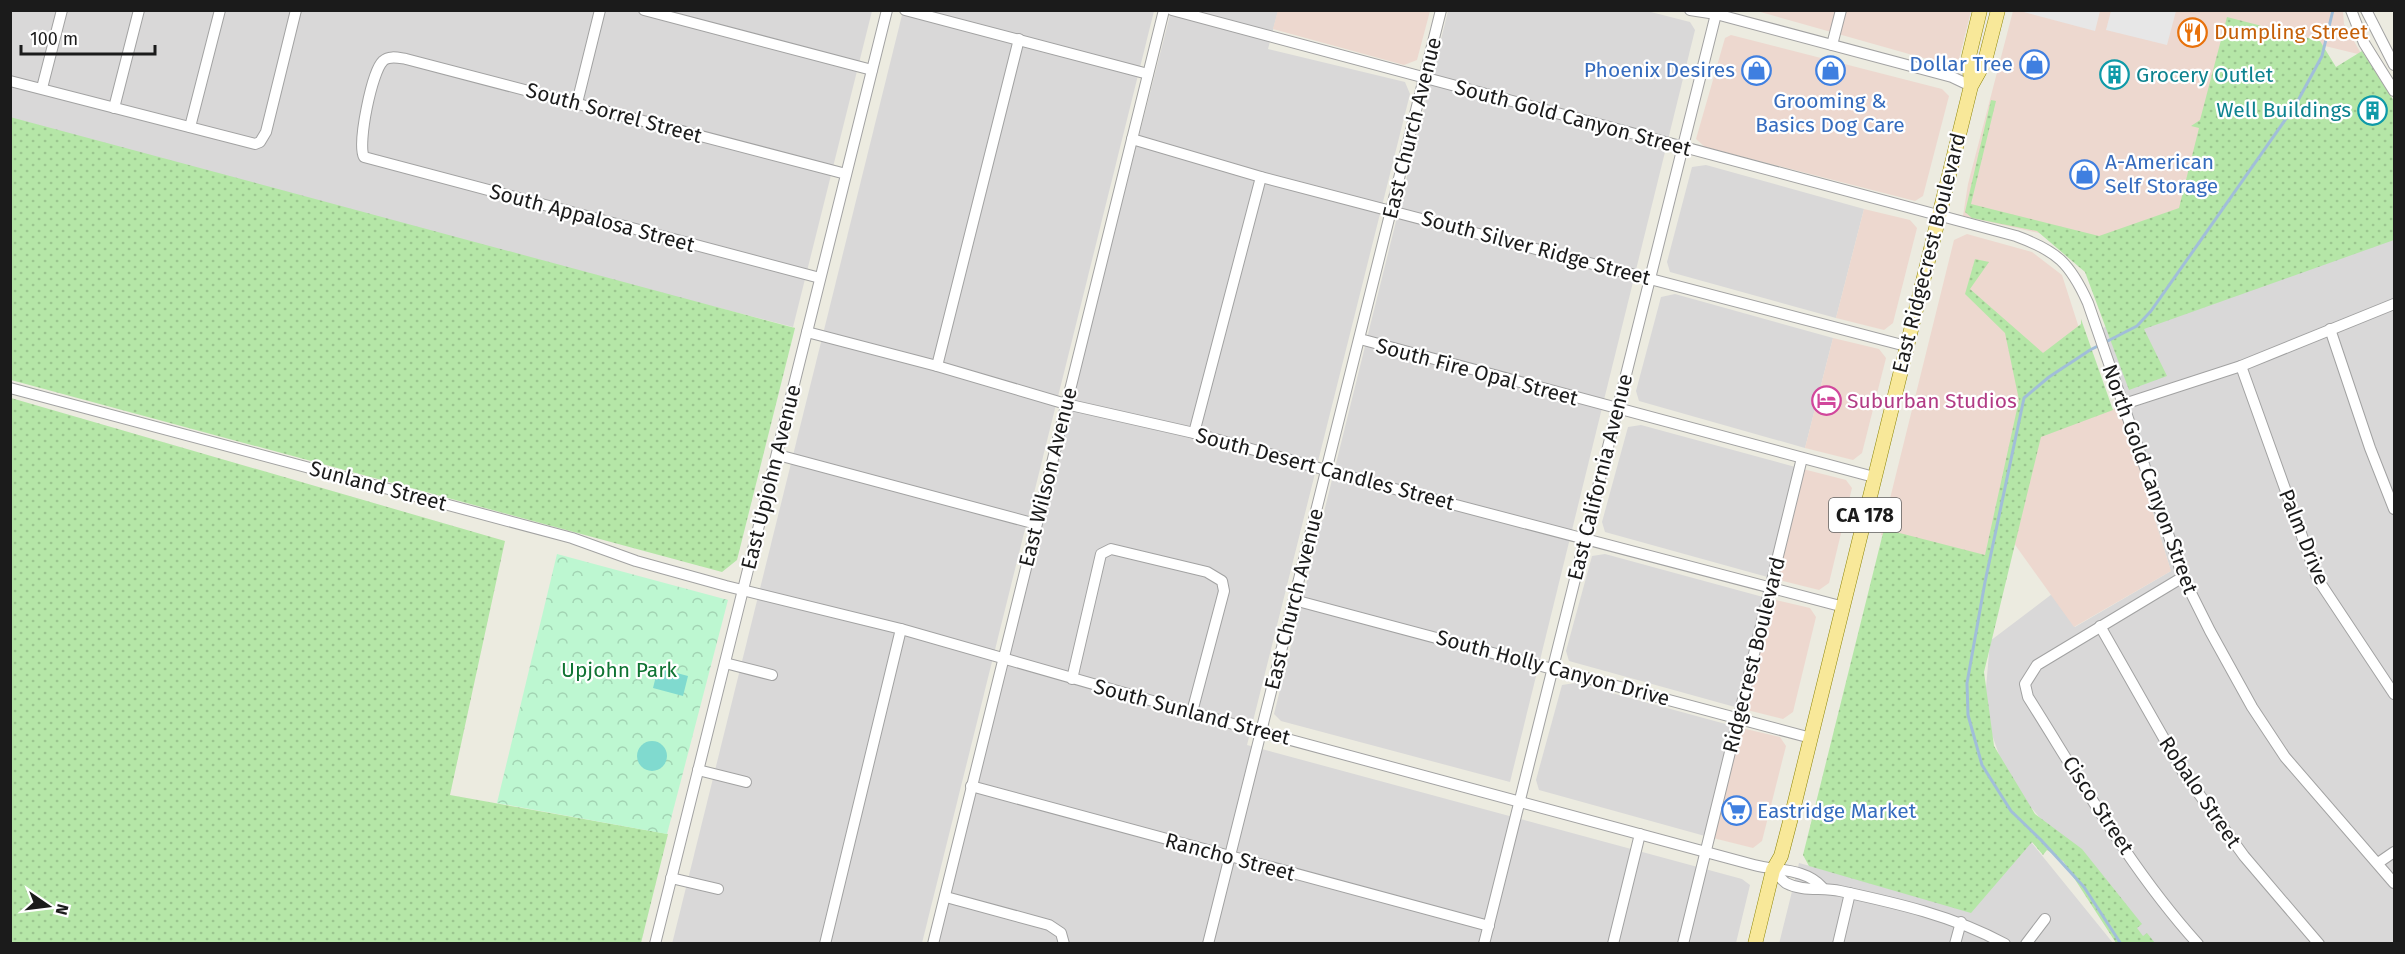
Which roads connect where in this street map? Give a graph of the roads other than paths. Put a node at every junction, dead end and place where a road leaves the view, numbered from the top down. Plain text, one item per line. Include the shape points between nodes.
1 (62, 10) edge
2 (139, 10) edge
3 (220, 10) edge
4 (296, 10) edge
5 (600, 10) edge
6 (644, 10) edge
7 (688, 10) edge
8 (887, 10) edge
9 (905, 10) edge
10 (1164, 10) edge
11 (1172, 10) edge
12 (1441, 10) edge
13 (1690, 10) edge
14 (1841, 10) edge
15 (1980, 10) edge
16 (1998, 10) edge
17 (2351, 10) edge
18 (2366, 10) edge
19 (1716, 12) edge
20 (685, 22) junction
21 (1019, 39) junction
22 (1832, 45) junction
23 (2394, 65) edge
24 (872, 70) junction
25 (1148, 74) junction
26 (1424, 79) junction
27 (10, 81) edge
28 (1971, 86) junction
29 (42, 88) junction
30 (2394, 91) edge
31 (577, 103) junction
32 (114, 108) junction
33 (190, 128) junction
34 (1132, 139) junction
35 (1683, 148) junction
36 (364, 157) joint
37 (846, 174) junction
38 (1261, 177) junction
39 (1391, 209) junction
40 (1939, 216) junction
41 (820, 278) junction
42 (1651, 278) junction
43 (2394, 304) edge
44 (2330, 329) junction
45 (807, 332) junction
46 (1360, 339) junction
47 (1906, 346) junction
48 (937, 366) junction
49 (2241, 366) junction
50 (10, 388) edge
51 (1066, 404) junction
52 (2121, 405) junction
53 (1617, 410) junction
54 (1194, 433) junction
55 (778, 455) junction
56 (1802, 458) junction
57 (1326, 468) junction
58 (1874, 477) junction
59 (2394, 508) edge
60 (1036, 524) junction
61 (1584, 538) junction
62 (2183, 577) junction
63 (1771, 587) junction
64 (743, 591) junction
65 (1294, 600) junction
66 (1844, 607) junction
67 (2100, 626) junction
68 (901, 629) junction
69 (1002, 660) junction
70 (725, 663) junction
71 (1553, 668) junction
72 (772, 675) dead end
73 (1072, 679) junction
74 (2394, 694) edge
75 (1192, 712) junction
76 (1737, 718) junction
77 (1261, 732) junction
78 (1811, 738) junction
79 (698, 770) junction
80 (746, 782) dead end
81 (971, 786) junction
82 (1519, 802) junction
83 (1640, 834) junction
84 (1707, 852) junction
85 (2394, 852) edge
86 (1228, 857) junction
87 (2378, 863) junction
88 (1773, 870) junction
89 (671, 878) junction
90 (2394, 883) edge
91 (718, 889) dead end
92 (1850, 893) junction
93 (946, 897) junction
94 (2045, 920) dead end
95 (1961, 922) junction
96 (1489, 926) junction
97 (1063, 938) edge
98 (655, 944) edge
99 (825, 944) edge
100 (933, 944) edge
101 (1208, 944) edge
102 (1484, 944) edge
103 (1613, 944) edge
104 (1683, 944) edge
105 (1755, 944) edge
106 (1838, 944) edge
107 (1955, 944) edge
108 (2005, 944) edge
109 (2026, 944) edge
110 (2198, 944) edge
111 (2319, 944) edge

1 - 29 street
2 - 32 street
3 - 33 street
4 - 33 street via 263,139 255,144
5 - 31 street
6 - 20 street
7 - 20 street
8 - 24 street, East Upjohn Avenue
9 - 21 street
10 - 25 street, East Wilson Avenue
11 - 26 street, South Gold Canyon Street
12 - 26 street, East Church Avenue
13 - 19 street
14 - 22 street
15 - 28 main road, East Ridgecrest Boulevard / CA 178 via 1969,56
16 - 28 main road, East Ridgecrest Boulevard / CA 178 via 1984,61
17 - 30 street via 2364,43
18 - 23 street
19 - 22 street
19 - 35 street, East California Avenue
20 - 24 street
21 - 25 street
21 - 48 street
22 - 28 street via 1952,77
24 - 37 street, East Upjohn Avenue
25 - 34 street, East Wilson Avenue
26 - 35 street, South Gold Canyon Street
26 - 39 street, East Church Avenue
27 - 29 street
28 - 40 main road, East Ridgecrest Boulevard / CA 178
29 - 32 street
31 - 36 street, South Sorrel Street via 406,59 388,58 376,72 361,140
31 - 37 street, South Sorrel Street
32 - 33 street
34 - 38 street, South Silver Ridge Street
34 - 51 street, East Wilson Avenue
35 - 40 street, South Gold Canyon Street
35 - 42 street, East California Avenue
36 - 41 street, South Appalosa Street
37 - 41 street, East Upjohn Avenue
38 - 39 street, South Silver Ridge Street
38 - 54 street
39 - 42 street, South Silver Ridge Street
39 - 46 street, East Church Avenue
40 - 47 main road, East Ridgecrest Boulevard / CA 178
40 - 52 street, North Gold Canyon Street via 2016,236 2042,245 2060,257 2088,303
41 - 45 street, East Upjohn Avenue
42 - 47 street, South Silver Ridge Street
42 - 53 street, East California Avenue
43 - 44 street
44 - 49 street
44 - 59 street
45 - 48 street, South Desert Candles Street
45 - 55 street, East Upjohn Avenue
46 - 53 street, South Fire Opal Street
46 - 57 street, East Church Avenue
47 - 58 main road, East Ridgecrest Boulevard / CA 178
48 - 51 street, South Desert Candles Street
49 - 52 street
49 - 74 street, Palm Drive via 2317,578
50 - 64 street, Sunland Street via 572,538 636,561
51 - 54 street, South Desert Candles Street
51 - 60 street, East Wilson Avenue
52 - 62 street, North Gold Canyon Street
53 - 56 street, South Fire Opal Street
53 - 61 street, East California Avenue
54 - 57 street, South Desert Candles Street
55 - 60 street
55 - 64 street, East Upjohn Avenue
56 - 58 street, South Fire Opal Street
56 - 63 street, Ridgecrest Boulevard
57 - 61 street, South Desert Candles Street
57 - 65 street, East Church Avenue
58 - 66 main road, East Ridgecrest Boulevard / CA 178
60 - 69 street, East Wilson Avenue
61 - 63 street, South Desert Candles Street
61 - 71 street, East California Avenue
62 - 67 street
62 - 87 street, North Gold Canyon Street via 2270,736 2334,816
63 - 66 street, South Desert Candles Street
63 - 76 street, Ridgecrest Boulevard
64 - 68 street, South Sunland Street
64 - 70 street, East Upjohn Avenue
65 - 71 street, South Holly Canyon Drive
65 - 77 street, East Church Avenue
66 - 78 main road, East Ridgecrest Boulevard / CA 178
67 - 110 street, Cisco Street via 2042,662 2028,676 2028,697 2143,873
67 - 111 street, Robalo Street via 2183,772 2244,856
68 - 69 street, South Sunland Street
68 - 99 street
69 - 73 street, South Sunland Street
69 - 81 street, East Wilson Avenue
70 - 72 street
70 - 79 street, East Upjohn Avenue
71 - 76 street, South Holly Canyon Drive
71 - 82 street, East California Avenue
73 - 75 street, South Sunland Street
73 - 75 street via 1101,554 1107,549 1207,572 1222,581 1224,591
75 - 77 street, South Sunland Street
76 - 78 street, South Holly Canyon Drive
76 - 84 street, Ridgecrest Boulevard
77 - 82 street, South Sunland Street
77 - 86 street, East Church Avenue
78 - 88 main road, East Ridgecrest Boulevard / CA 178 via 1781,856
79 - 80 street
79 - 89 street, East Upjohn Avenue
81 - 86 street, Rancho Street
81 - 93 street, East Wilson Avenue
82 - 83 street, South Sunland Street
82 - 96 street, East California Avenue
83 - 84 street
83 - 103 street
84 - 88 street
84 - 104 street, Ridgecrest Boulevard
85 - 87 street
86 - 96 street, Rancho Street
86 - 101 street, East Church Avenue
87 - 90 street, North Gold Canyon Street
88 - 92 street via 1786,883 1810,890 1822,887
88 - 105 main road, East Ridgecrest Boulevard / CA 178
89 - 91 street
89 - 98 street, East Upjohn Avenue
92 - 95 street
92 - 106 street
93 - 97 street via 1048,925
93 - 100 street, East Wilson Avenue
94 - 109 street
95 - 107 street
95 - 108 street
96 - 102 street, East California Avenue

